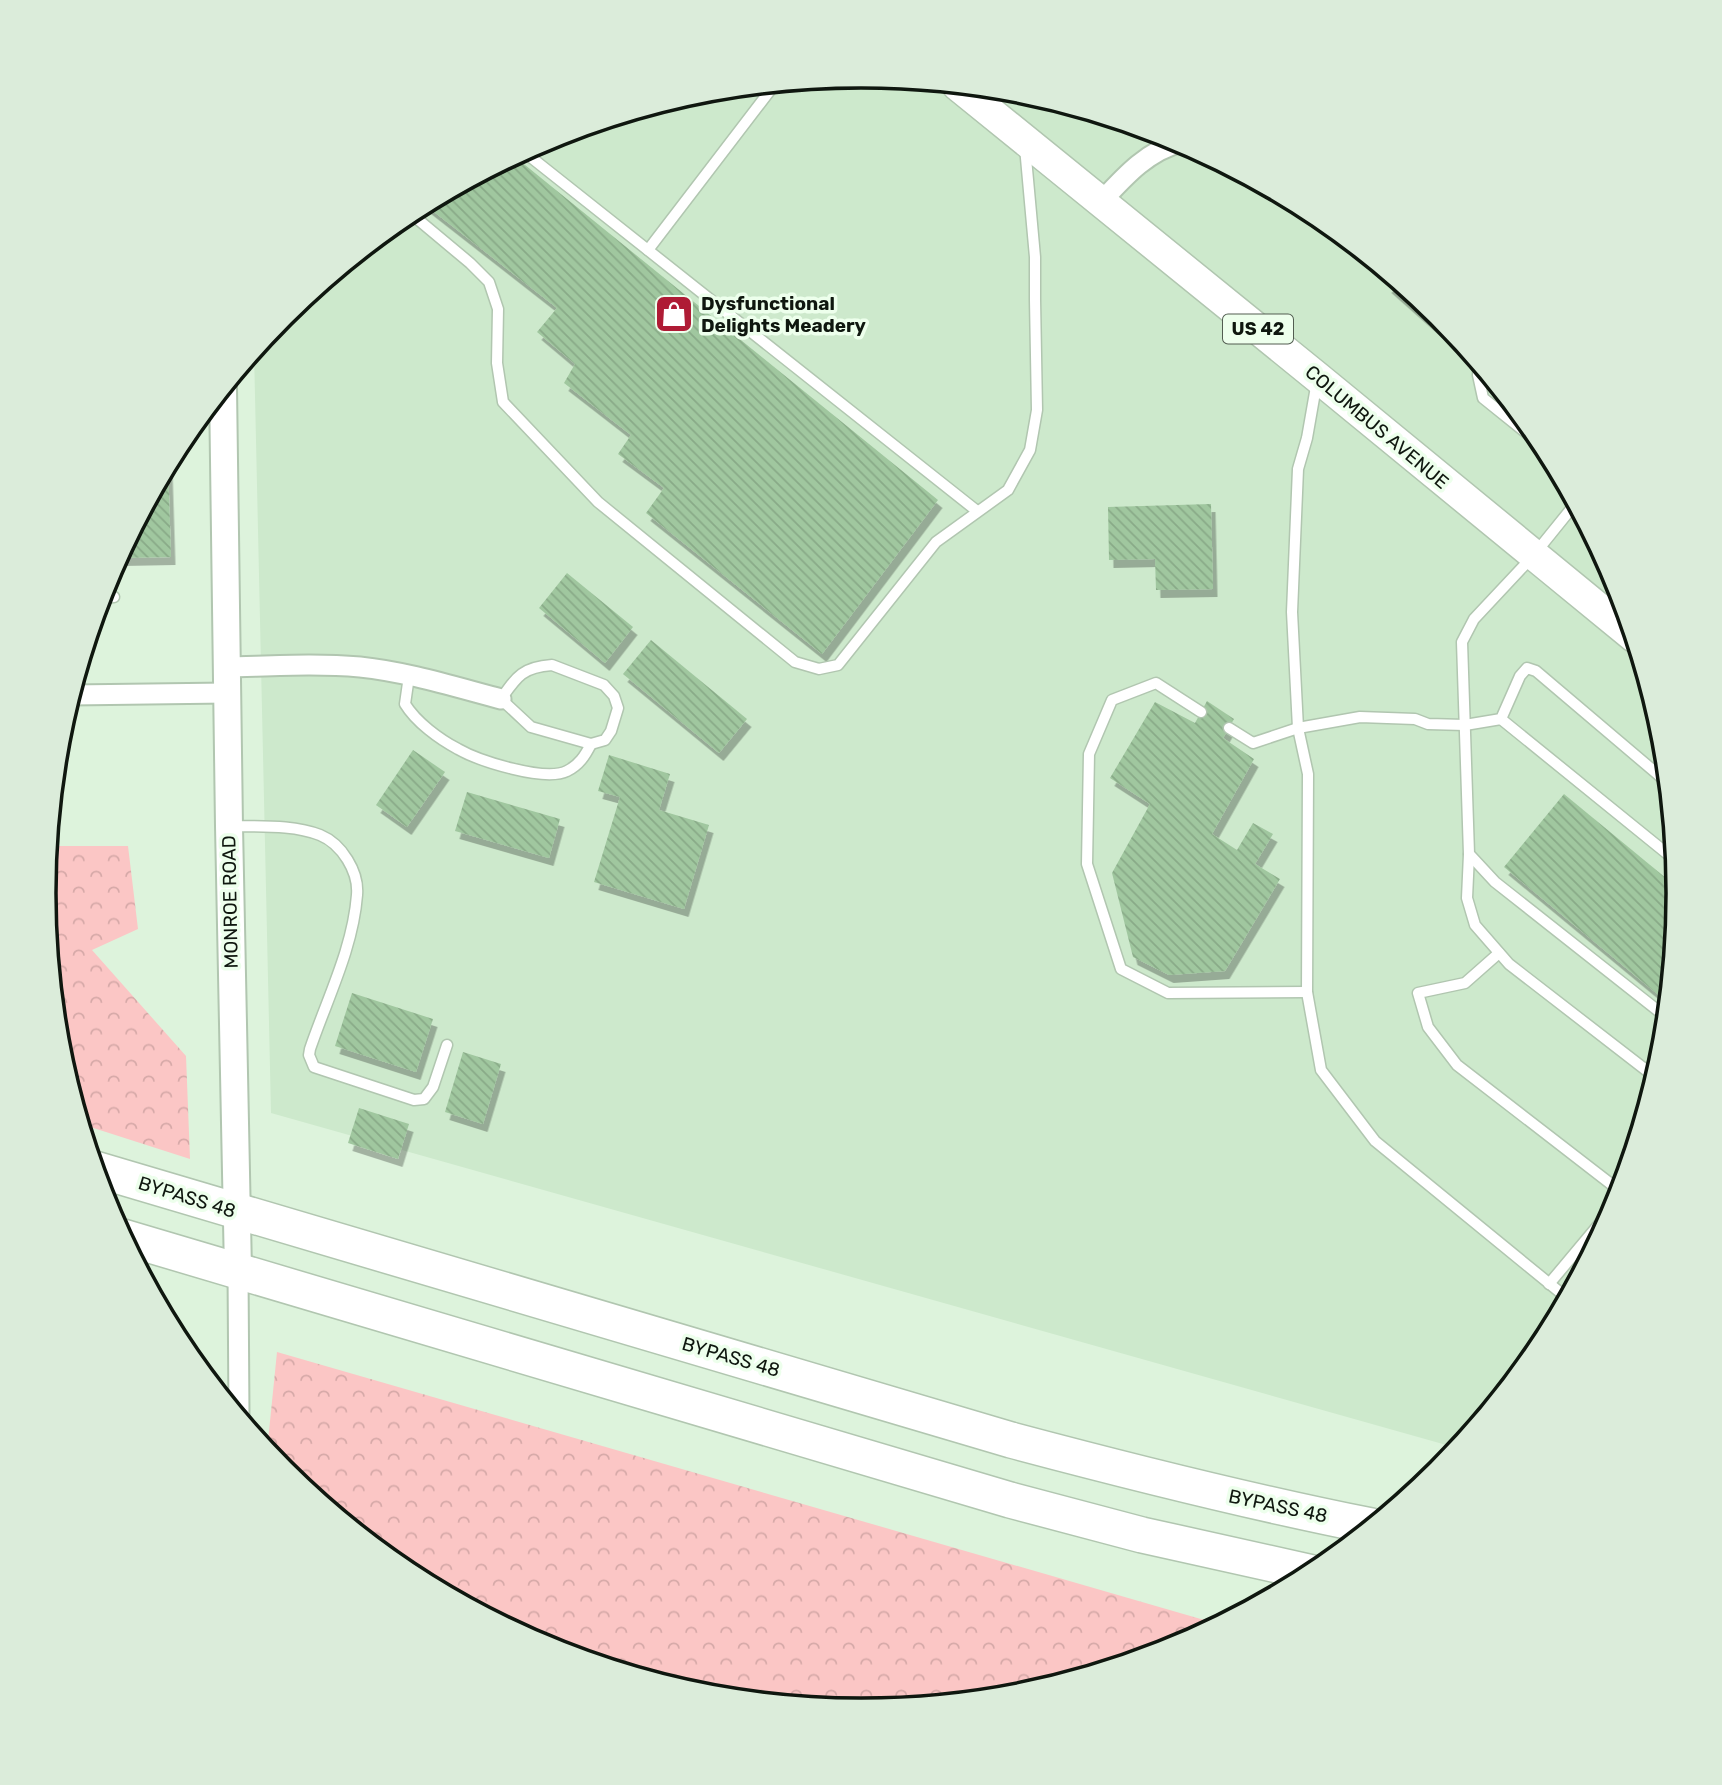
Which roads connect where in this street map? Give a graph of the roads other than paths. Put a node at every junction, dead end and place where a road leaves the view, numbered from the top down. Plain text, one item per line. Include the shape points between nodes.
1 (768, 93) edge
2 (969, 94) edge
3 (1025, 140) junction
4 (1167, 148) edge
5 (532, 158) edge
6 (1101, 202) junction
7 (419, 220) edge
8 (648, 250) junction
9 (1317, 377) junction
10 (1478, 377) edge
11 (223, 401) edge
12 (1515, 424) edge
13 (977, 511) junction
14 (1570, 512) edge
15 (1533, 556) junction
16 (1620, 627) edge
17 (226, 667) junction
18 (409, 676) junction
19 (81, 692) edge
20 (227, 693) junction
21 (501, 699) junction
22 (1201, 712) dead end
23 (1501, 719) junction
24 (1465, 725) junction
25 (1228, 728) dead end
26 (1298, 728) junction
27 (591, 744) junction
28 (1657, 774) edge
29 (229, 826) junction
30 (1664, 851) edge
31 (1469, 854) junction
32 (1499, 953) junction
33 (1307, 992) junction
34 (1657, 1010) edge
35 (447, 1045) dead end
36 (1646, 1070) edge
37 (107, 1173) edge
38 (1611, 1184) edge
39 (237, 1212) junction
40 (1589, 1237) edge
41 (135, 1241) edge
42 (238, 1271) junction
43 (1549, 1284) junction
44 (1560, 1292) edge
45 (239, 1403) edge
46 (1360, 1524) edge
47 (1296, 1569) edge

1 - 8 lane
2 - 3 main road, COLUMBUS AVENUE / US 42
3 - 6 main road, COLUMBUS AVENUE / US 42
3 - 13 lane via 1035,257 1037,410 1030,450 1008,490
4 - 6 street via 1127,174
5 - 8 lane
6 - 9 main road, COLUMBUS AVENUE / US 42
7 - 13 lane via 489,282 498,309 503,402 598,502 795,662 819,669 838,665 936,542
8 - 13 lane
9 - 15 main road, COLUMBUS AVENUE / US 42
9 - 26 lane via 1298,469 1292,612
10 - 12 lane via 1483,398
11 - 17 street, MONROE ROAD
14 - 15 lane
15 - 16 main road, COLUMBUS AVENUE / US 42
15 - 24 lane via 1474,619 1462,642
17 - 18 street via 362,667
17 - 20 street, MONROE ROAD
18 - 21 street
18 - 27 lane via 405,704 411,714 458,750 523,771 550,774 565,773 583,760
19 - 20 street
20 - 29 street, MONROE ROAD
21 - 27 lane via 531,727
21 - 27 lane via 517,677 533,666 552,664 604,685 618,708 605,740
22 - 33 lane via 1156,683 1112,700 1089,754 1087,864 1121,969 1168,993
23 - 24 lane
23 - 28 lane via 1520,676 1527,668 1536,671
23 - 30 lane
24 - 26 lane via 1360,718
24 - 31 lane
25 - 26 lane via 1253,743
26 - 33 lane via 1308,774
29 - 35 lane via 278,827 322,836 343,854 356,877 348,943 310,1049 314,1067 414,1100 424,1099 433,1087
29 - 39 street, MONROE ROAD
31 - 32 lane via 1467,898 1475,925
31 - 34 lane via 1495,882
32 - 36 lane
32 - 38 lane via 1465,983 1418,993 1428,1027 1457,1065
33 - 43 lane via 1321,1070 1375,1142
37 - 39 highway, BYPASS 48
39 - 42 street, MONROE ROAD
39 - 46 highway, BYPASS 48 via 1011,1440 1250,1501
40 - 43 lane
41 - 42 highway
42 - 45 street, MONROE ROAD
42 - 47 highway via 1010,1500
43 - 44 lane

